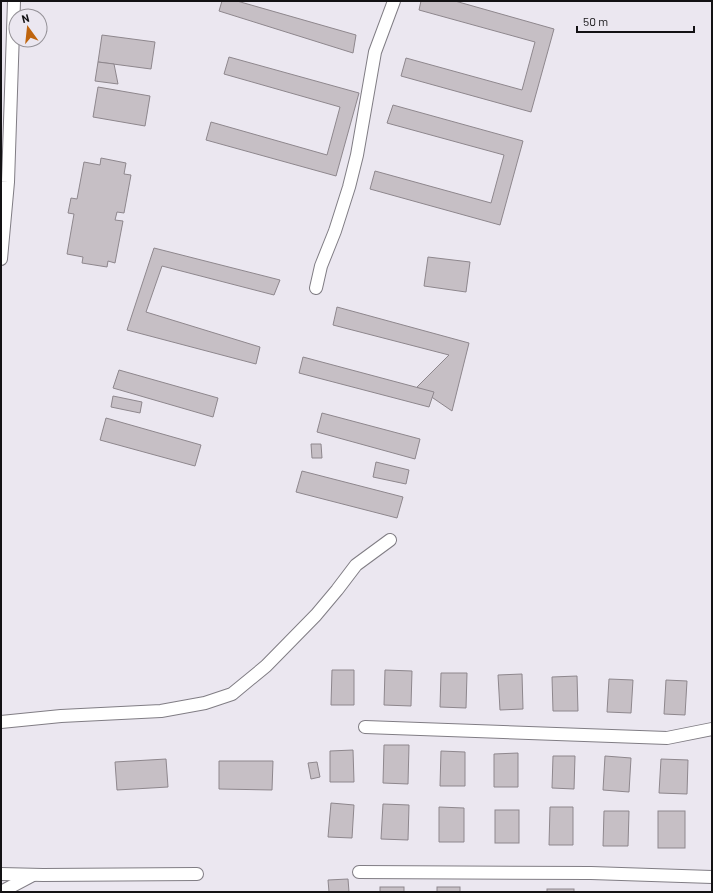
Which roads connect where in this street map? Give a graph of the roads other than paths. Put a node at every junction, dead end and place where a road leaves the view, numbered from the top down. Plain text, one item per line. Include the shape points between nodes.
1 (14, 1) edge
2 (394, 1) edge
3 (1, 259) edge
4 (316, 288) dead end
5 (390, 540) dead end
6 (1, 722) edge
7 (365, 727) dead end
8 (712, 729) edge
9 (359, 872) dead end
10 (1, 874) edge
11 (34, 874) junction
12 (197, 874) dead end
13 (712, 877) edge
14 (1, 892) edge

1 - 3 street via 8,182
2 - 4 street via 375,52 349,187 321,266
5 - 6 street via 356,565 316,615 266,666 232,694 205,703 160,711
7 - 8 street via 667,738
9 - 13 street via 590,873
10 - 11 street
11 - 12 street
11 - 14 street

